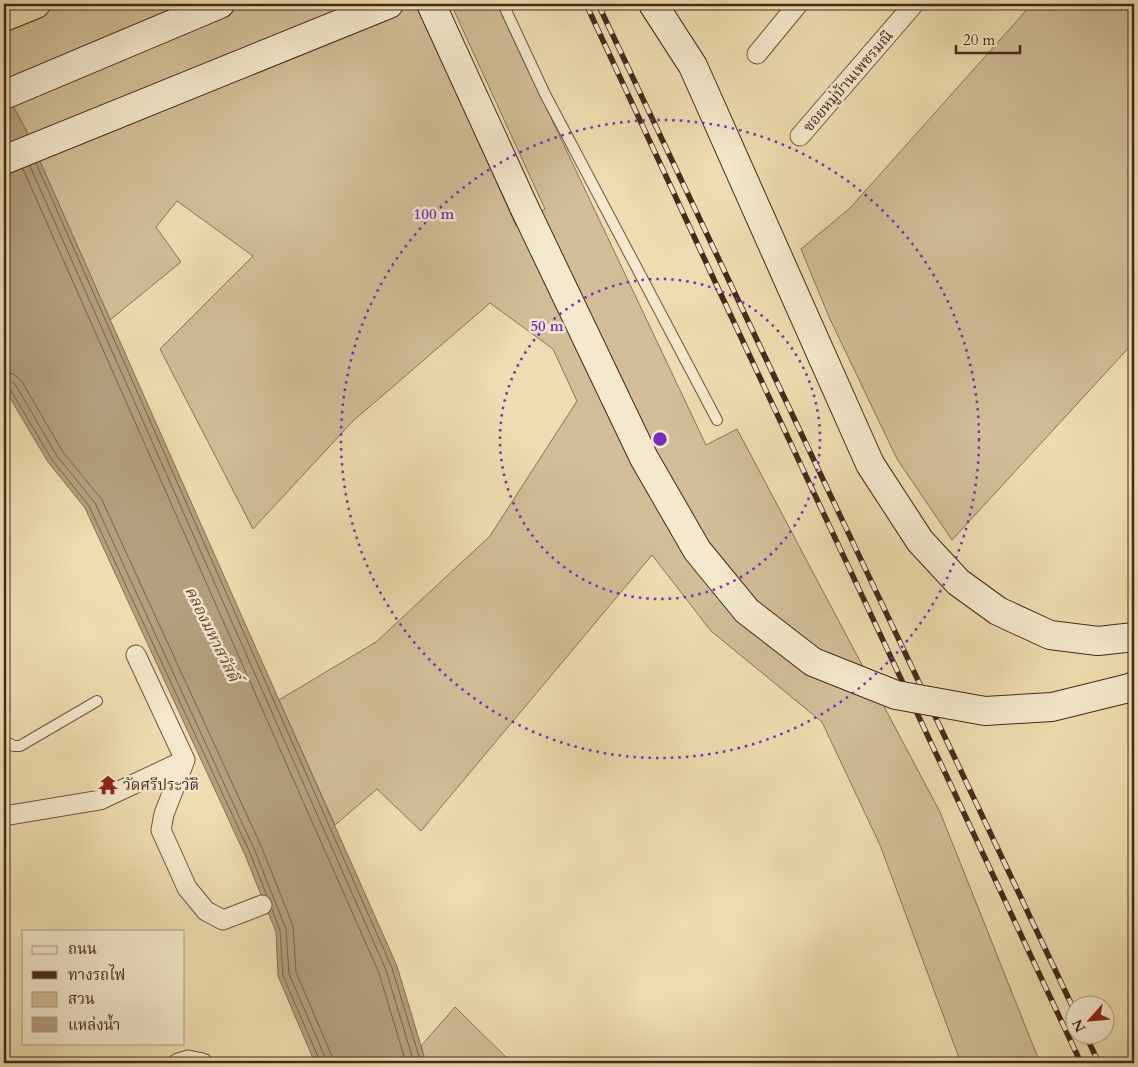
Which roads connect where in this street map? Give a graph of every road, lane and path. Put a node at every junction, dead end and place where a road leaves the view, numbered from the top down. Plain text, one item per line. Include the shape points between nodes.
1 (36, 4) edge
2 (220, 4) edge
3 (389, 4) edge
4 (431, 4) edge
5 (503, 4) edge
6 (653, 4) edge
7 (671, 4) edge
8 (798, 4) edge
9 (914, 4) edge
10 (4, 17) edge
11 (757, 54) dead end
12 (693, 66) junction
13 (4, 95) edge
14 (800, 136) dead end
15 (4, 160) edge
16 (717, 420) dead end
17 (1134, 637) edge
18 (136, 655) dead end
19 (1134, 686) edge
20 (97, 701) dead end
21 (4, 741) edge
22 (184, 760) junction
23 (4, 816) edge
24 (262, 905) dead end
25 (178, 1063) edge
26 (203, 1063) edge

1 - 10 highway
2 - 13 main road
3 - 15 main road
4 - 19 main road, bridge via 644,458 697,550 747,611 813,662 896,695 985,711 1052,708
5 - 16 lane via 545,94
6 - 12 main road
7 - 12 main road
8 - 11 street
9 - 14 street, ซอยหมู่บ้านเพชรมณี
12 - 17 main road via 870,464 920,541 958,582 998,611 1050,635 1098,641
18 - 22 street
20 - 21 lane via 20,746
22 - 23 street via 100,800
22 - 24 street via 161,830 187,888 206,911 223,920
25 - 26 street via 188,1060

